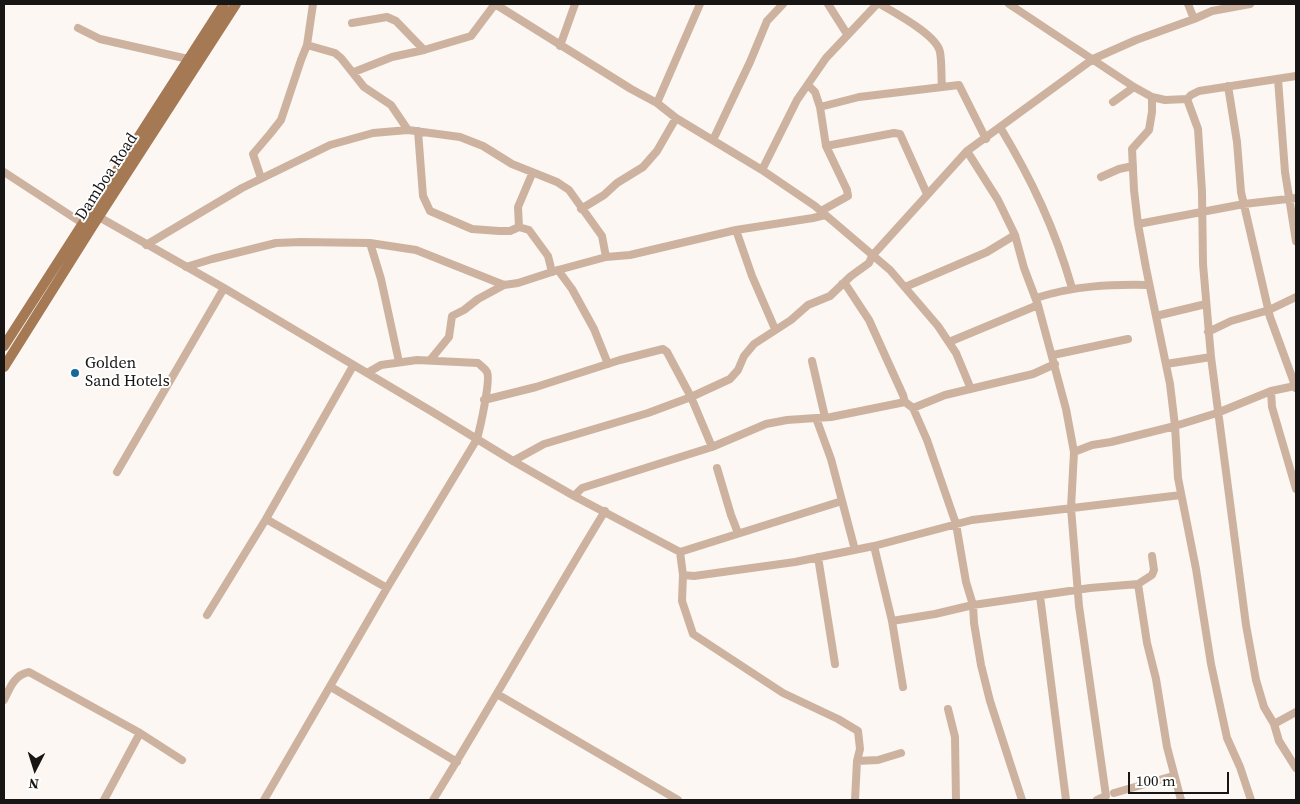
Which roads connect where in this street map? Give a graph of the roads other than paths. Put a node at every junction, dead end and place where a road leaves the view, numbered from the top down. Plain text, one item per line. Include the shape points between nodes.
1 (224, 4) edge
2 (236, 4) edge
3 (313, 4) edge
4 (495, 4) edge
5 (575, 4) edge
6 (700, 4) edge
7 (783, 4) edge
8 (828, 4) edge
9 (879, 4) edge
10 (1188, 4) edge
11 (1250, 4) edge
12 (1015, 5) edge
13 (1194, 19) junction
14 (352, 23) dead end
15 (78, 28) dead end
16 (847, 34) junction
17 (307, 45) junction
18 (560, 46) junction
19 (424, 50) junction
20 (188, 59) junction
21 (1093, 59) junction
22 (354, 72) junction
23 (1296, 76) edge
24 (1278, 79) junction
25 (808, 85) junction
26 (1228, 86) junction
27 (942, 87) junction
28 (1134, 88) junction
29 (1152, 97) junction
30 (1187, 99) junction
31 (1113, 102) dead end
32 (657, 104) junction
33 (820, 107) junction
34 (676, 118) junction
35 (1000, 127) junction
36 (408, 130) junction
37 (418, 131) junction
38 (986, 139) junction
39 (713, 140) junction
40 (826, 146) junction
41 (967, 151) junction
42 (1133, 166) junction
43 (762, 170) junction
44 (4, 172) edge
45 (532, 174) junction
46 (1101, 177) dead end
47 (261, 178) junction
48 (927, 194) junction
49 (1293, 199) edge
50 (1244, 204) junction
51 (582, 209) junction
52 (823, 213) junction
53 (1202, 213) junction
54 (99, 217) junction
55 (82, 222) junction
56 (1138, 224) junction
57 (519, 227) junction
58 (736, 230) junction
59 (1015, 236) junction
60 (1296, 241) edge
61 (370, 243) junction
62 (146, 245) junction
63 (872, 256) junction
64 (606, 258) junction
65 (186, 267) junction
66 (555, 271) junction
67 (842, 284) junction
68 (504, 285) junction
69 (1150, 285) junction
70 (905, 287) junction
71 (224, 288) junction
72 (1072, 288) junction
73 (1296, 296) edge
74 (1037, 302) junction
75 (1206, 304) junction
76 (1268, 310) junction
77 (1156, 316) junction
78 (775, 329) junction
79 (1208, 332) junction
80 (1128, 339) dead end
81 (950, 342) junction
82 (4, 346) edge
83 (1053, 355) junction
84 (1211, 357) junction
85 (431, 360) junction
86 (812, 361) dead end
87 (399, 362) junction
88 (608, 364) junction
89 (1055, 364) junction
90 (1166, 364) junction
91 (353, 366) junction
92 (4, 367) edge
93 (367, 373) junction
94 (1296, 387) edge
95 (971, 389) junction
96 (1270, 391) junction
97 (691, 396) junction
98 (484, 400) junction
99 (905, 402) junction
100 (913, 408) junction
101 (1217, 413) junction
102 (825, 417) junction
103 (816, 418) junction
104 (1175, 426) junction
105 (477, 439) junction
106 (712, 447) junction
107 (1074, 452) junction
108 (513, 461) junction
109 (717, 468) dead end
110 (117, 472) dead end
111 (1296, 489) edge
112 (1181, 495) junction
113 (574, 496) junction
114 (842, 501) junction
115 (1071, 508) junction
116 (604, 511) junction
117 (266, 520) junction
118 (956, 524) junction
119 (738, 533) junction
120 (874, 546) junction
121 (855, 550) junction
122 (680, 552) junction
123 (1152, 556) dead end
124 (818, 557) junction
125 (683, 575) junction
126 (1138, 584) junction
127 (387, 588) junction
128 (1078, 590) junction
129 (1040, 596) junction
130 (973, 605) junction
131 (207, 615) dead end
132 (892, 621) junction
133 (834, 664) dead end
134 (903, 686) dead end
135 (331, 687) junction
136 (497, 694) junction
137 (4, 700) edge
138 (948, 709) dead end
139 (1296, 712) edge
140 (1274, 724) junction
141 (140, 733) junction
142 (901, 753) dead end
143 (182, 760) dead end
144 (857, 761) junction
145 (457, 762) junction
146 (1295, 763) edge
147 (1173, 776) junction
148 (1114, 793) dead end
149 (104, 800) edge
150 (264, 800) edge
151 (433, 800) edge
152 (678, 800) edge
153 (854, 800) edge
154 (956, 800) edge
155 (1022, 800) edge
156 (1066, 800) edge
157 (1097, 800) edge
158 (1181, 800) edge
159 (1251, 800) edge

1 - 20 main road, Damboa Road
2 - 54 main road, Damboa Road
3 - 17 street
4 - 18 street
4 - 19 street via 471,36
5 - 18 street
6 - 32 street
7 - 39 street via 767,21
8 - 16 street
9 - 16 street
9 - 27 street via 935,42 940,50
10 - 13 street
11 - 13 street via 1212,11
12 - 21 street
13 - 21 street
14 - 19 street via 388,17
15 - 20 street via 100,39
16 - 25 street
17 - 22 street via 335,53
17 - 47 street via 280,120 252,154
18 - 32 street
19 - 22 street via 392,57
20 - 55 main road, Damboa Road
21 - 28 street
21 - 35 street
22 - 36 street via 364,86 391,105
23 - 24 street
24 - 26 street
24 - 49 street via 1285,172
25 - 33 street via 815,92
25 - 43 street
26 - 30 street via 1200,91
26 - 50 street
27 - 33 street via 859,97
27 - 38 street via 959,85
28 - 29 street
28 - 31 street
29 - 30 street
29 - 42 street via 1149,130 1132,149
30 - 53 street via 1198,129
32 - 34 street
33 - 40 street
34 - 39 street
34 - 51 street via 657,151 643,167
35 - 38 street
35 - 72 street via 1048,218
36 - 37 street
36 - 47 street via 373,133 330,145
37 - 45 street via 460,137 483,146
37 - 57 street via 424,196 430,211 472,229 499,231
38 - 41 street
39 - 43 street
40 - 48 street via 900,134
40 - 52 street via 848,196
41 - 48 street
41 - 59 street via 998,200
42 - 46 street
42 - 56 street
43 - 52 street
44 - 55 street
45 - 51 street via 569,190
45 - 57 street via 518,207
47 - 62 street
48 - 63 street
49 - 50 street
49 - 60 street
50 - 53 street
50 - 76 street
51 - 64 street via 602,236
52 - 58 street via 813,218
52 - 63 street
53 - 56 street
53 - 75 street
54 - 62 street
54 - 92 main road, Damboa Road
55 - 82 main road, Damboa Road
56 - 69 street
57 - 66 street via 529,230
58 - 64 street
58 - 78 street
59 - 70 street via 987,252
59 - 74 street
61 - 65 street via 276,243
61 - 68 street via 416,250
61 - 87 street
62 - 65 street
63 - 67 street
63 - 70 street
64 - 66 street
65 - 71 street
66 - 68 street
66 - 88 street via 572,289 594,329
67 - 78 street via 830,296 808,305
67 - 99 street via 846,284 869,320
68 - 85 street via 452,316 450,337
69 - 72 street
69 - 77 street
70 - 81 street
71 - 91 street
71 - 110 street
72 - 74 street
73 - 76 street
74 - 81 street
74 - 83 street
75 - 77 street
75 - 79 street
76 - 79 street
76 - 94 street
77 - 90 street
78 - 97 street via 754,344 730,379
79 - 84 street
80 - 83 street
81 - 95 street
83 - 89 street
84 - 90 street
84 - 101 street
85 - 87 street
85 - 98 street via 478,363 484,367 488,373
86 - 102 street
87 - 93 street via 381,365
88 - 97 street via 663,349
88 - 98 street via 536,388
89 - 95 street via 1033,374
89 - 107 street
90 - 104 street
91 - 93 street
91 - 117 street
93 - 105 street
94 - 96 street
95 - 100 street
96 - 101 street
96 - 111 street
97 - 106 street
97 - 108 street via 648,413 544,444
98 - 105 street
99 - 100 street
99 - 102 street
100 - 118 street
101 - 104 street
101 - 140 street via 1256,680 1264,707
102 - 103 street
103 - 106 street via 766,424
103 - 114 street
104 - 107 street via 1092,444
104 - 112 street
105 - 108 street
105 - 127 street
106 - 113 street via 582,488
107 - 115 street
108 - 113 street
109 - 119 street
112 - 115 street
112 - 159 street via 1227,738
113 - 116 street
114 - 119 street
114 - 121 street
115 - 118 street
115 - 128 street
116 - 122 street
116 - 136 street
117 - 127 street
117 - 131 street
118 - 120 street
118 - 130 street
119 - 122 street
120 - 121 street
120 - 132 street
121 - 124 street
122 - 125 street
123 - 126 street via 1152,575
124 - 125 street via 741,570
124 - 133 street
125 - 144 street via 682,601 693,634 783,693 858,731 860,749
126 - 128 street
126 - 147 street
127 - 135 street
128 - 129 street
128 - 157 street via 1106,796
129 - 130 street
129 - 156 street
130 - 132 street
130 - 155 street via 981,666
132 - 134 street
135 - 145 street
135 - 150 street
136 - 145 street
136 - 152 street
137 - 141 street via 16,678 29,672
138 - 154 street via 955,737
139 - 140 street
140 - 146 street via 1279,741
141 - 143 street
141 - 149 street
142 - 144 street via 878,760
144 - 153 street
145 - 151 street
147 - 148 street
147 - 158 street

